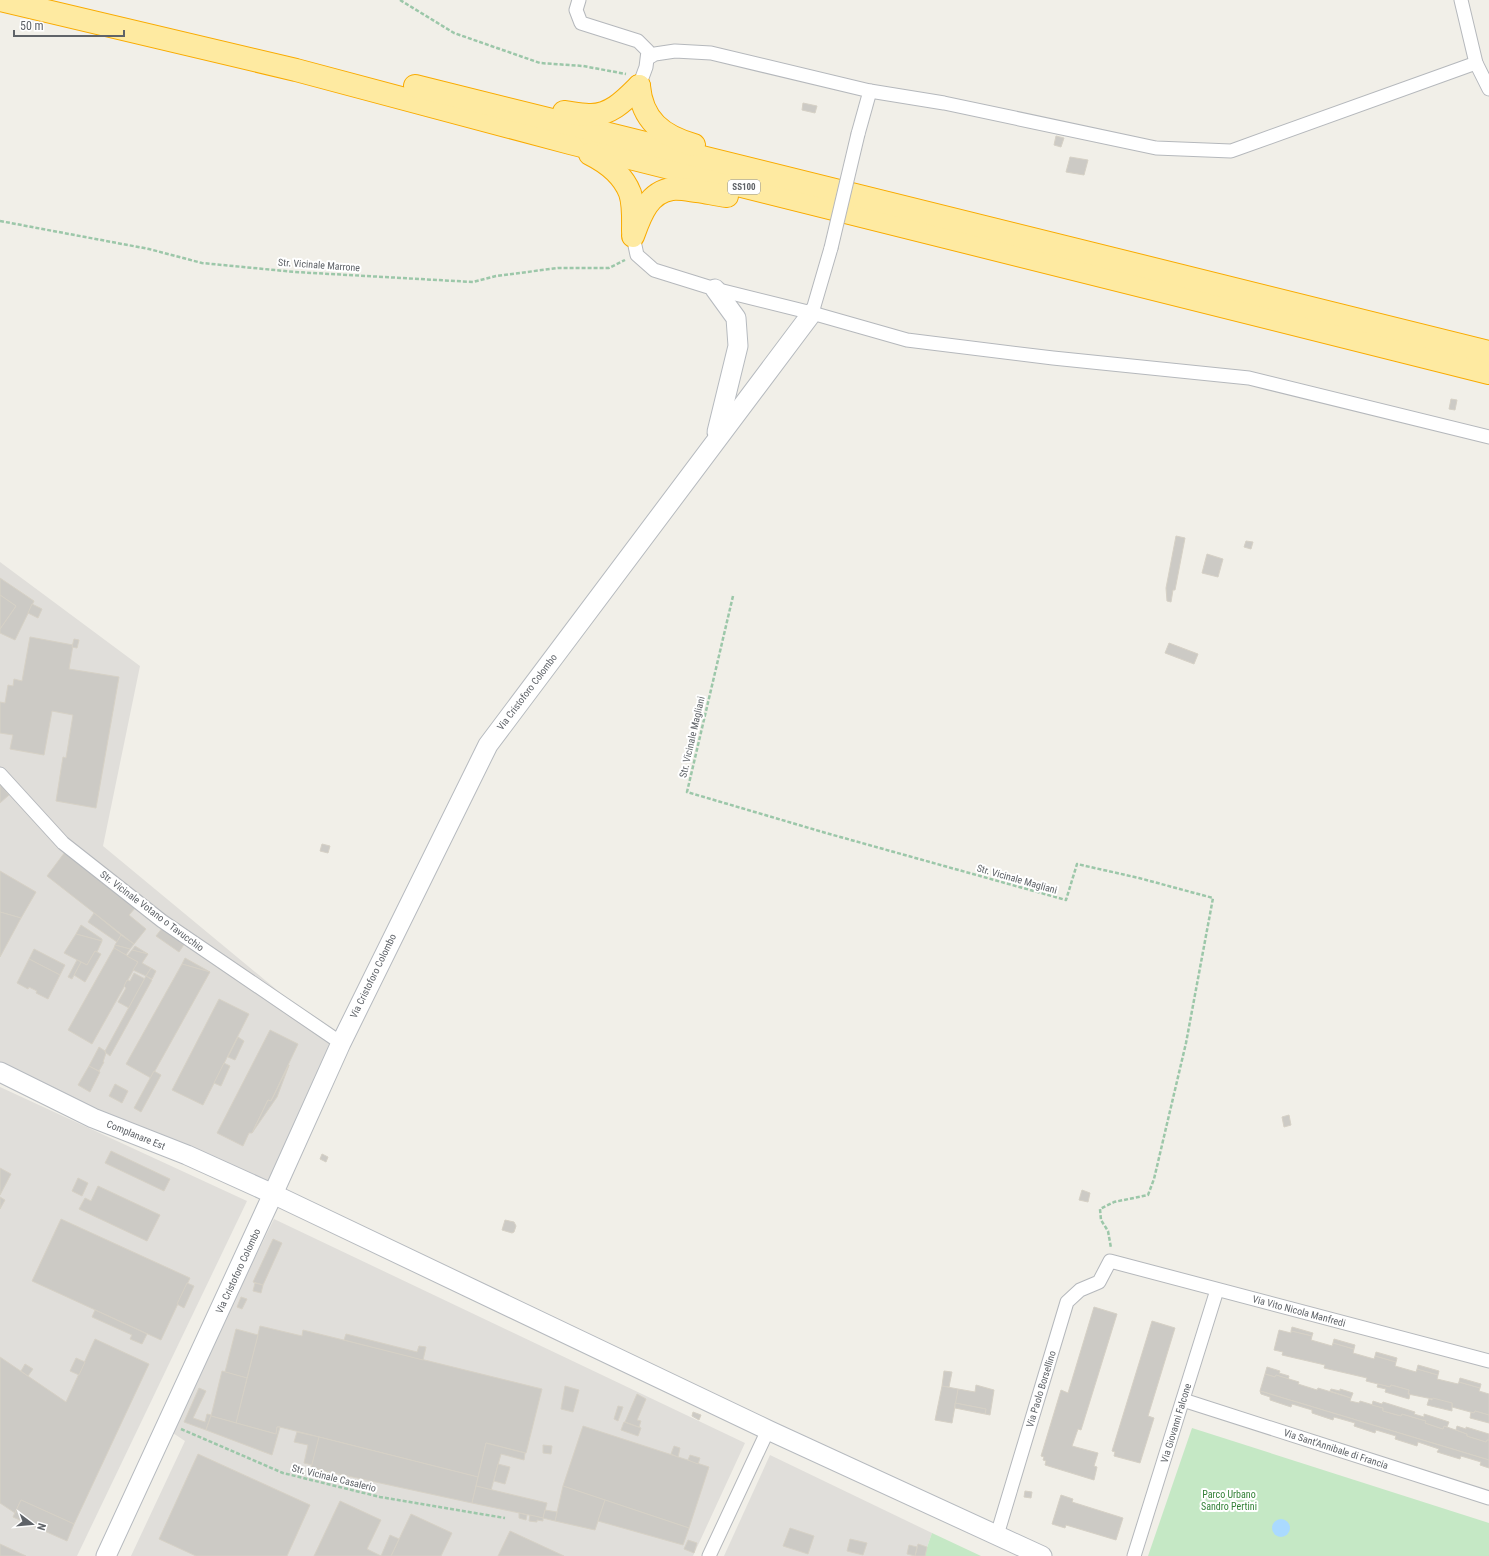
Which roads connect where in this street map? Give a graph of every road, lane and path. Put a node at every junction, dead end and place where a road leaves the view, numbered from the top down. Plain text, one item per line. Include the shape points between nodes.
1 (0, 0) edge
2 (53, 0) edge
3 (400, 0) edge
4 (579, 0) edge
5 (1461, 0) edge
6 (648, 58) junction
7 (1476, 63) junction
8 (640, 82) junction
9 (1489, 89) edge
10 (870, 91) junction
11 (527, 113) junction
12 (570, 143) junction
13 (747, 168) junction
14 (778, 195) junction
15 (0, 221) edge
16 (635, 245) junction
17 (715, 289) junction
18 (812, 313) junction
19 (1489, 352) edge
20 (1489, 374) edge
21 (1489, 438) edge
22 (715, 440) junction
23 (733, 596) dead end
24 (0, 774) edge
25 (341, 1042) junction
26 (0, 1072) edge
27 (273, 1194) junction
28 (1110, 1261) junction
29 (1217, 1290) junction
30 (1489, 1360) edge
31 (1183, 1400) junction
32 (168, 1423) junction
33 (768, 1430) junction
34 (1489, 1498) edge
35 (505, 1518) dead end
36 (997, 1535) junction
37 (106, 1556) edge
38 (709, 1556) edge
39 (1042, 1556) edge
40 (1134, 1556) edge

1 - 12 highway, SS100 via 296,70
2 - 11 highway, SS100
3 - 8 path via 454,33 540,63 583,66
4 - 6 street via 576,10 580,24 638,41 648,51
5 - 7 street
6 - 8 street
6 - 10 street via 655,54 675,51 711,53
7 - 9 street
7 - 10 street via 1231,150 1156,148 944,103
8 - 11 highway, SS100 via 622,102 608,112 590,116 549,111
8 - 13 highway, SS100 via 643,106 656,127 672,137 735,157
10 - 18 street, bridge
11 - 13 highway, SS100
12 - 14 highway, SS100
12 - 16 highway, SS100 via 605,162 622,180 629,192 632,206
13 - 19 highway, SS100
14 - 16 highway, SS100 via 742,197 672,189 655,195 640,216
14 - 20 highway, SS100
15 - 16 path, Str. Vicinale Marrone via 149,249 202,263 295,272 473,282 496,276 558,268 609,268
16 - 17 street via 654,270
17 - 18 street
17 - 22 main road via 736,318 738,346
18 - 21 street via 907,340 1249,378
18 - 22 main road, Via Cristoforo Colombo
22 - 25 main road, Via Cristoforo Colombo via 488,745
23 - 28 path, Str. Vicinale Magliani via 687,792 1066,900 1077,864 1212,898 1186,1043 1154,1179 1148,1195 1114,1202 1100,1209 1101,1220 1108,1231 1112,1246
24 - 25 street, Str. Vicinale Votano o Tavucchio via 63,843 162,921
25 - 27 main road, Via Cristoforo Colombo
26 - 27 main road, Complanare Est via 93,1118 187,1155
27 - 32 main road, Via Cristoforo Colombo
27 - 33 main road, Complanare Est
28 - 29 street, Via Vito Nicola Manfredi
28 - 36 street, Via Paolo Borsellino via 1099,1282 1080,1290 1067,1302
29 - 30 street, Via Vito Nicola Manfredi
29 - 31 street, Via Giovanni Falcone
31 - 34 street, Via Sant'Annibale di Francia
31 - 40 street, Via Giovanni Falcone
32 - 35 path, Str. Vicinale Casalerio via 283,1473 380,1497
32 - 37 main road, Via Cristoforo Colombo
33 - 36 main road, Complanare Est
33 - 38 street
36 - 39 main road, Complanare Est

